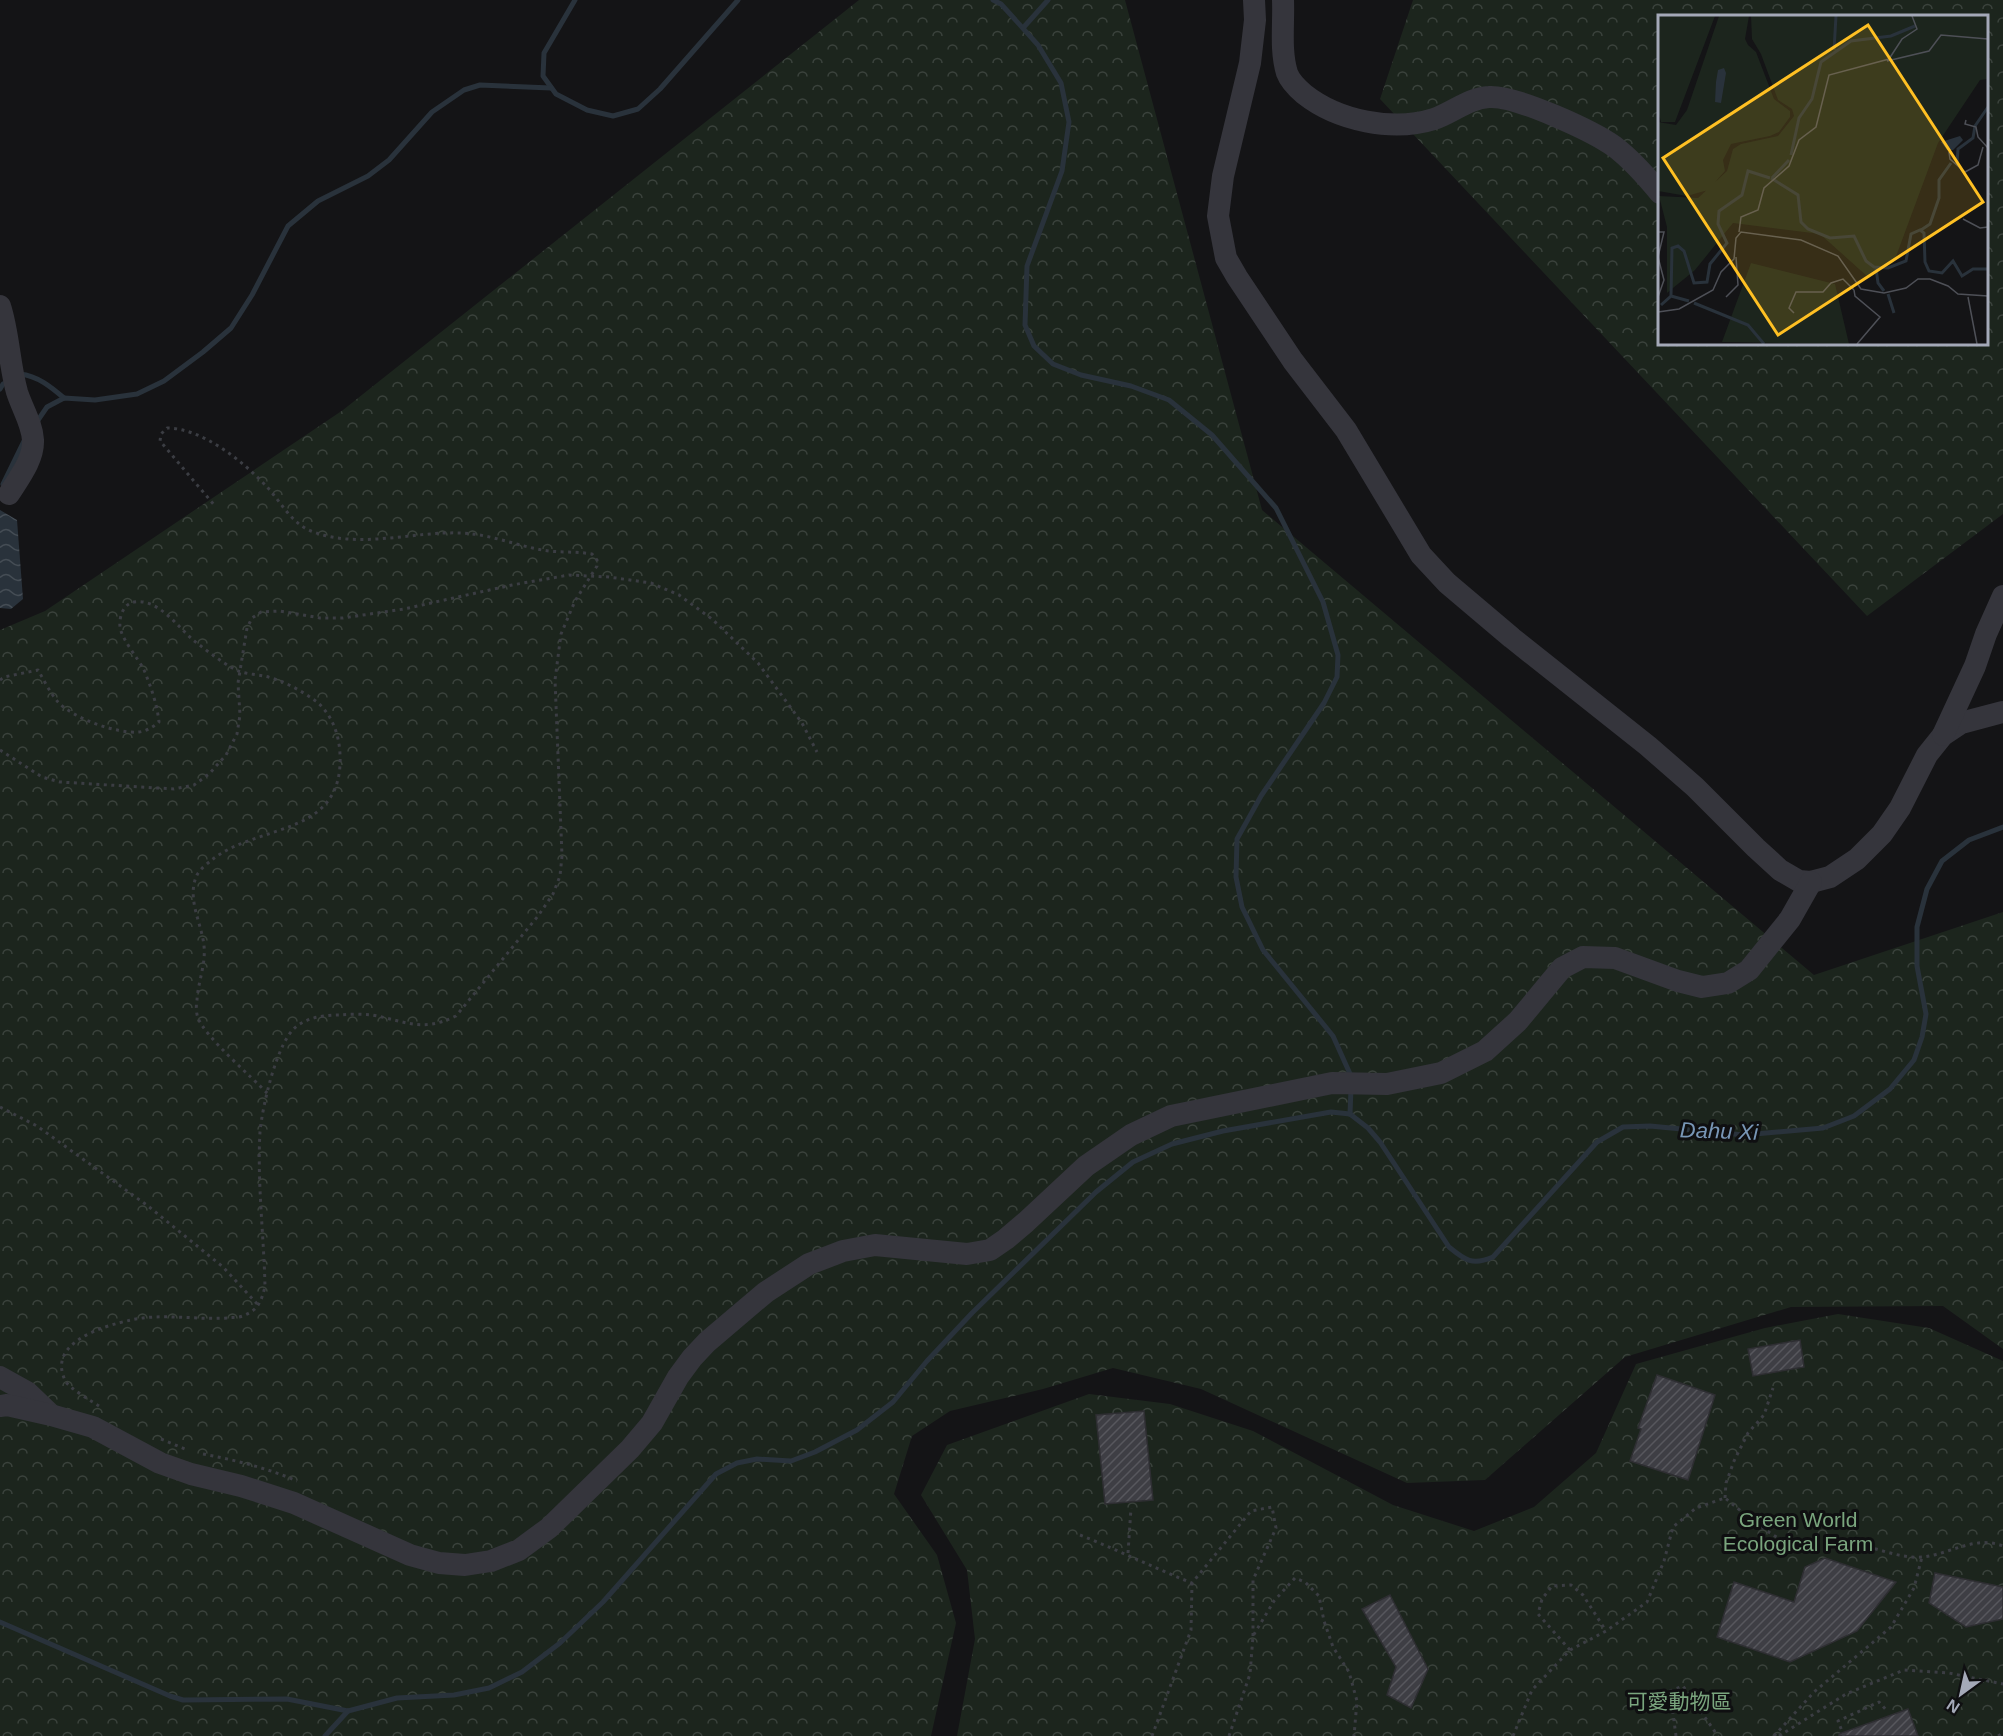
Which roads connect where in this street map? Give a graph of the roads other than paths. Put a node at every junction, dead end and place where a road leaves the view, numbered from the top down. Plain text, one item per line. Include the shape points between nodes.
1 (1254, 0) edge
2 (1283, 0) edge
3 (1658, 192) edge
4 (0, 306) edge
5 (9, 494) dead end
6 (2003, 596) edge
7 (2003, 712) edge
8 (1943, 735) junction
9 (1811, 882) junction
10 (0, 1377) edge
11 (0, 1406) edge
12 (51, 1414) junction

1 - 9 street via 1250,63 1223,176 1218,216 1226,258 1237,277 1293,361 1346,430 1420,555 1512,638 1695,787 1780,870 1798,881
2 - 3 street via 1288,75 1310,98 1336,113 1361,120 1410,124 1434,119 1476,100 1502,98 1544,111 1614,147
4 - 5 street via 7,327 10,361 33,440 31,455
6 - 8 street
7 - 8 street via 1961,723
8 - 9 street via 1882,834 1857,859 1830,877
9 - 12 street via 1790,919 1749,970 1728,983 1702,987 1615,958 1583,957 1562,968 1518,1021 1485,1051 1441,1073 1387,1084 1339,1083 1171,1116 1131,1135 1086,1166 990,1250 967,1254 875,1245 808,1264 766,1292 707,1342 678,1377 666,1401 630,1449 549,1528 519,1550 491,1561 465,1565 410,1555 294,1503 160,1463 93,1428
10 - 12 street via 27,1392
11 - 12 street

